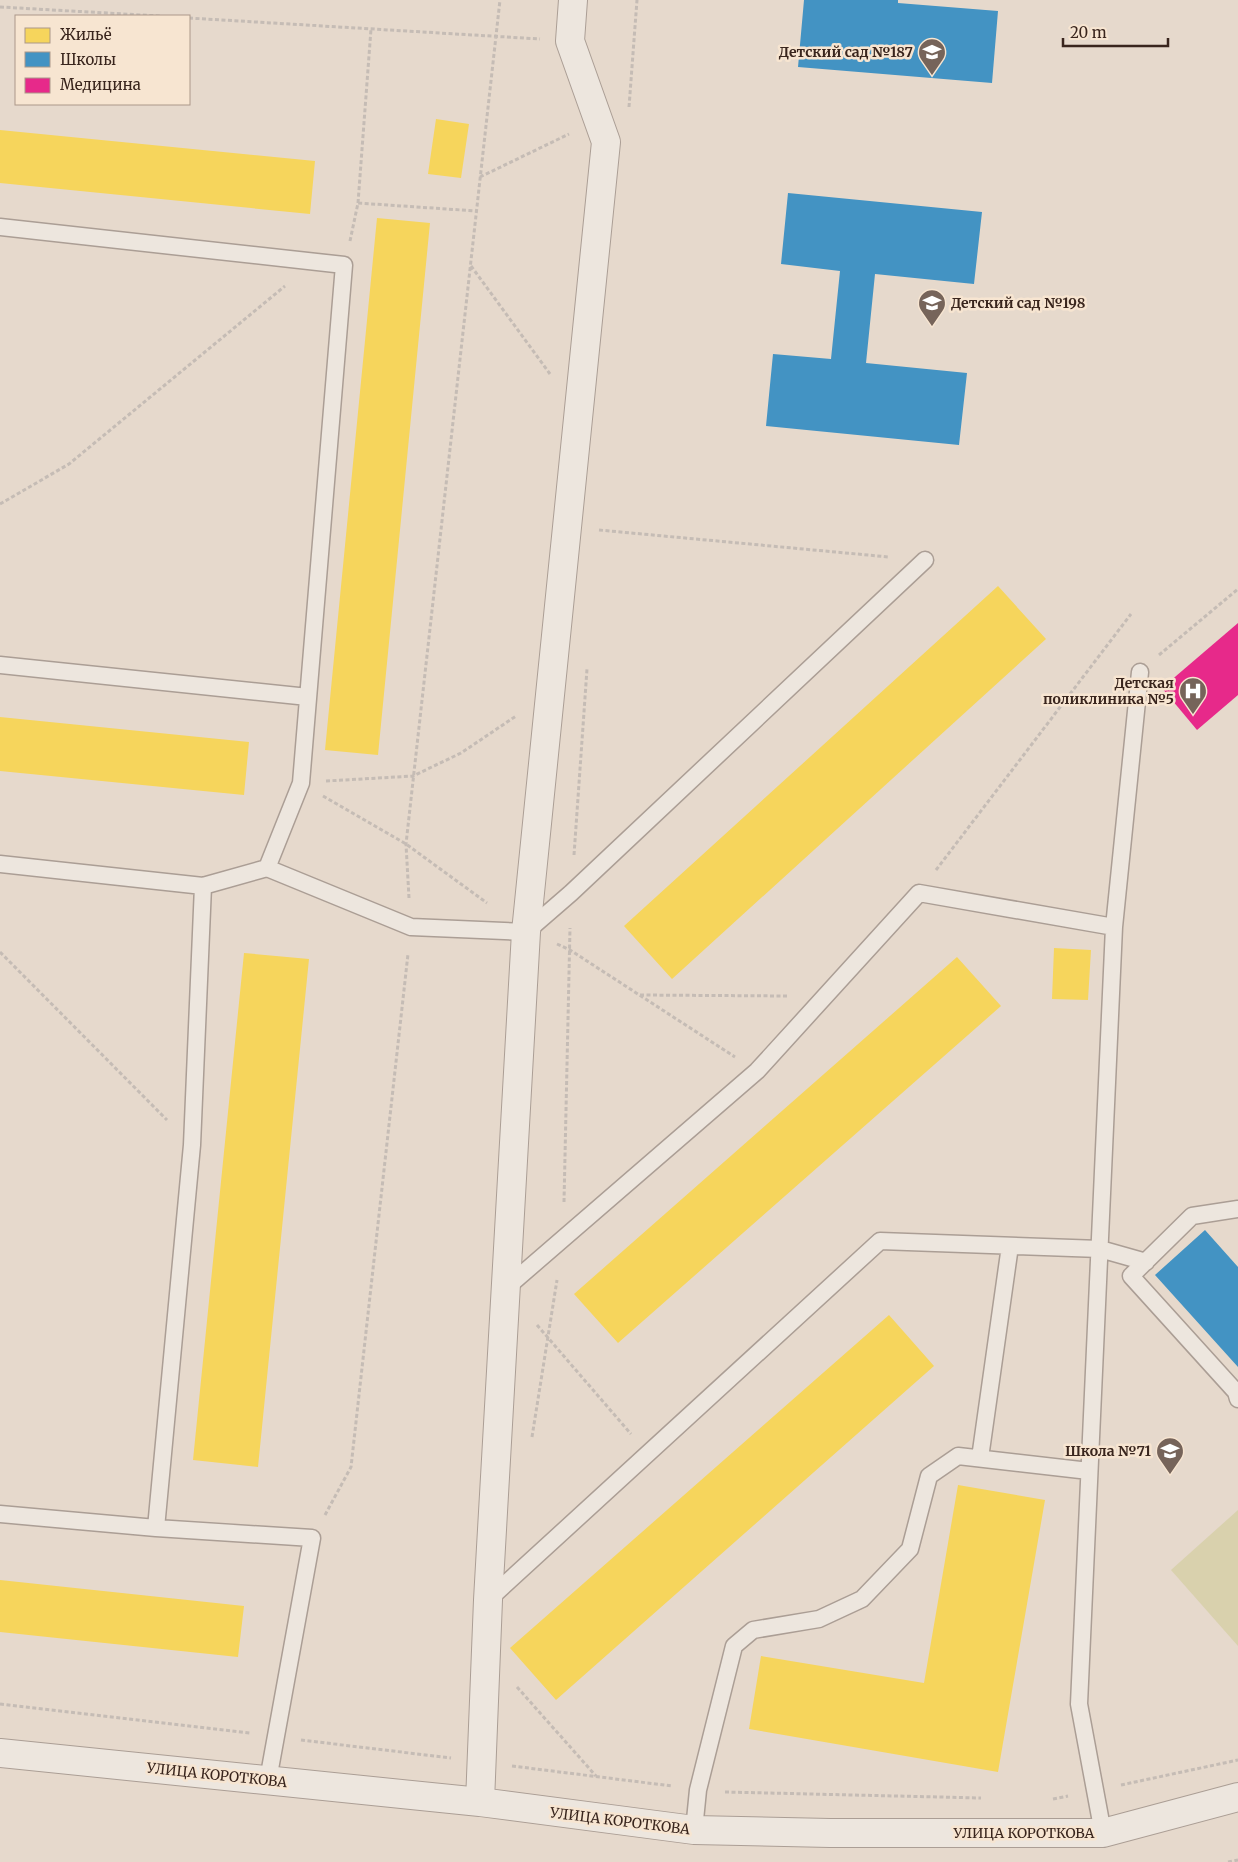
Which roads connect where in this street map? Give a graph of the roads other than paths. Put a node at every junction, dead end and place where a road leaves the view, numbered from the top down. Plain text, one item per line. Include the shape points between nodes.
1 (573, 0) edge
2 (0, 226) edge
3 (924, 560) road end
4 (0, 665) edge
5 (1140, 672) road end
6 (308, 697) junction
7 (0, 864) edge
8 (267, 868) junction
9 (203, 886) junction
10 (1114, 926) junction
11 (526, 932) junction
12 (1238, 1209) edge
13 (1010, 1246) junction
14 (1100, 1250) junction
15 (1146, 1262) junction
16 (506, 1288) junction
17 (1238, 1399) edge
18 (980, 1458) junction
19 (1089, 1470) junction
20 (0, 1514) edge
21 (156, 1528) junction
22 (488, 1600) junction
23 (0, 1753) edge
24 (268, 1780) junction
25 (1238, 1797) edge
26 (480, 1802) junction
27 (694, 1830) junction
28 (1103, 1833) junction

1 - 11 street via 570,41 606,142
2 - 6 lane via 344,264
3 - 11 lane
4 - 6 lane
5 - 10 lane
6 - 8 lane via 301,783
7 - 9 lane
8 - 9 lane
8 - 11 lane via 411,927
9 - 21 lane via 192,1145
10 - 14 lane
10 - 16 lane via 919,892 756,1071
11 - 16 street
12 - 15 lane via 1192,1216
13 - 14 lane
13 - 18 lane
13 - 22 lane via 880,1241
14 - 15 lane
14 - 19 lane
15 - 17 lane via 1131,1276 1236,1392
16 - 22 street
18 - 19 lane
18 - 27 lane via 958,1456 929,1476 910,1549 862,1599 819,1619 753,1630 734,1646 698,1790
19 - 28 lane via 1079,1704
20 - 21 lane
21 - 24 lane via 312,1538
22 - 26 street
23 - 24 street, УЛИЦА КОРОТКОВА
24 - 26 street, УЛИЦА КОРОТКОВА
25 - 28 street, УЛИЦА КОРОТКОВА
26 - 27 street, УЛИЦА КОРОТКОВА
27 - 28 street, УЛИЦА КОРОТКОВА via 830,1834

